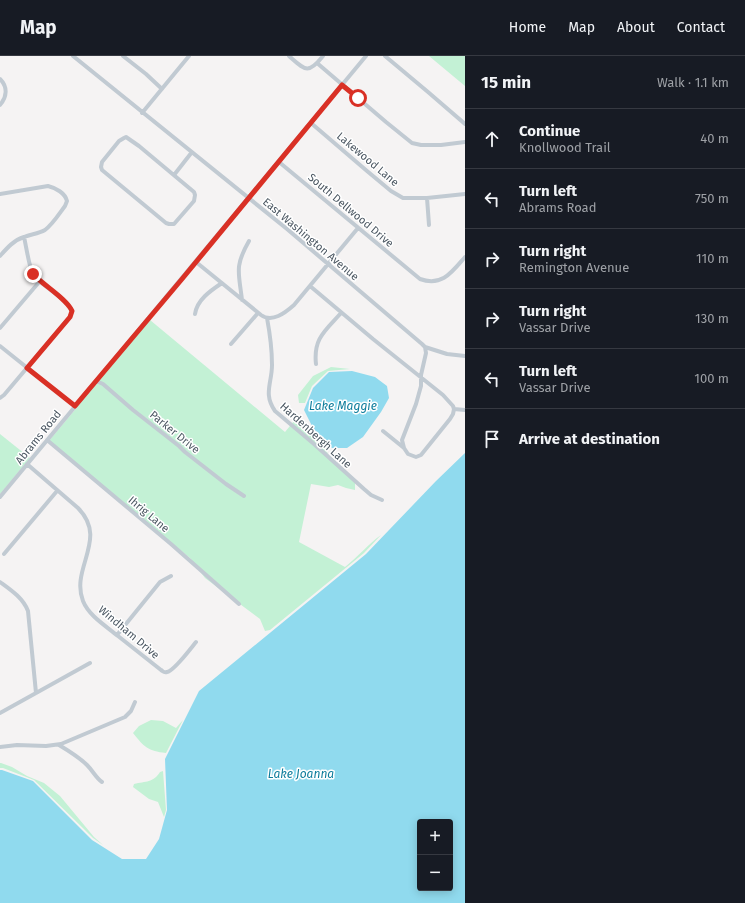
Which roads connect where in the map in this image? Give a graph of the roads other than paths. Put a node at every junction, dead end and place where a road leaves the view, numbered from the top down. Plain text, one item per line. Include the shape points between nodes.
1 (73, 56) edge
2 (123, 56) edge
3 (189, 56) edge
4 (289, 56) edge
5 (323, 56) edge
6 (366, 56) edge
7 (385, 56) edge
8 (317, 63) junction
9 (0, 79) edge
10 (342, 85) junction
11 (162, 89) junction
12 (0, 105) edge
13 (142, 112) junction
14 (311, 122) junction
15 (465, 124) edge
16 (465, 142) edge
17 (192, 152) junction
18 (279, 162) junction
19 (174, 175) junction
20 (0, 194) edge
21 (465, 194) edge
22 (248, 198) junction
23 (427, 198) junction
24 (429, 225) dead end
25 (358, 228) junction
26 (24, 237) junction
27 (248, 241) dead end
28 (0, 256) edge
29 (465, 257) edge
30 (196, 262) junction
31 (328, 264) junction
32 (40, 281) junction
33 (222, 283) junction
34 (310, 286) junction
35 (242, 301) junction
36 (258, 313) junction
37 (341, 313) junction
38 (195, 314) dead end
39 (267, 318) junction
40 (0, 328) edge
41 (231, 344) dead end
42 (0, 346) edge
43 (425, 347) junction
44 (465, 356) edge
45 (316, 364) dead end
46 (27, 368) junction
47 (421, 378) junction
48 (96, 381) junction
49 (0, 398) edge
50 (75, 406) junction
51 (454, 409) junction
52 (465, 410) edge
53 (383, 431) dead end
54 (47, 440) junction
55 (404, 448) junction
56 (27, 464) junction
57 (57, 491) junction
58 (244, 496) dead end
59 (0, 497) edge
60 (382, 500) dead end
61 (4, 554) dead end
62 (171, 576) dead end
63 (0, 582) edge
64 (239, 604) dead end
65 (117, 635) junction
66 (196, 642) dead end
67 (90, 663) dead end
68 (36, 693) junction
69 (135, 702) dead end
70 (0, 713) edge
71 (58, 745) junction
72 (0, 747) edge
73 (102, 782) dead end

1 - 13 street, East Washington Avenue
2 - 11 street
3 - 11 street
4 - 8 street via 305,68
5 - 8 street
6 - 10 street, Abrams Road
7 - 15 street
8 - 10 street
9 - 12 street via 6,91
10 - 14 street, Abrams Road
10 - 16 street via 412,143 441,145
11 - 13 street
13 - 17 street, East Washington Avenue
14 - 18 street, Abrams Road
14 - 23 street, Lakewood Lane via 399,196 406,199
17 - 19 street
17 - 22 street, East Washington Avenue
18 - 22 street, Abrams Road
18 - 25 street, South Dellwood Drive
19 - 19 street via 192,191 195,199 172,225 166,223 102,170 101,165 119,141 126,138
20 - 26 street via 48,186 56,188 66,198 65,206 45,229
21 - 23 street, Lakewood Lane
22 - 30 street, Abrams Road
22 - 31 street, East Washington Avenue
23 - 24 street
25 - 29 street, South Dellwood Drive via 420,279 440,280 449,275
25 - 31 street
26 - 28 street via 13,243
26 - 32 street via 33,274
27 - 35 street via 238,274
30 - 33 street
30 - 48 street, Abrams Road
31 - 34 street
31 - 43 street, East Washington Avenue
32 - 40 street
32 - 46 street via 68,304 72,311 70,317
33 - 35 street
33 - 38 street via 201,300
34 - 37 street
34 - 39 street via 288,311
35 - 36 street
36 - 39 street
36 - 41 street
37 - 45 street via 319,339
37 - 47 street
39 - 60 street, Hardenbergh Lane via 272,365 269,394 273,408 371,495
42 - 46 street
43 - 44 street
43 - 47 street
46 - 49 street
46 - 50 street
47 - 51 street via 445,397
47 - 55 street via 420,393 402,440
48 - 50 street, Abrams Road
48 - 58 street, Parker Drive
50 - 54 street, Abrams Road
51 - 52 street
51 - 55 street via 453,414 421,455 418,457 408,454
53 - 55 street
54 - 56 street, Abrams Road
54 - 64 street, Ihrig Lane
56 - 57 street, Windham Drive
56 - 59 street, Abrams Road
57 - 61 street
57 - 65 street, Windham Drive via 82,512 90,528 81,585 84,602 91,613
62 - 65 street via 160,582
63 - 68 street via 24,602 28,611
65 - 66 street, Windham Drive via 165,672 173,668
67 - 68 street
68 - 70 street
69 - 71 street via 131,712 125,717
71 - 72 street
71 - 73 street via 86,764

